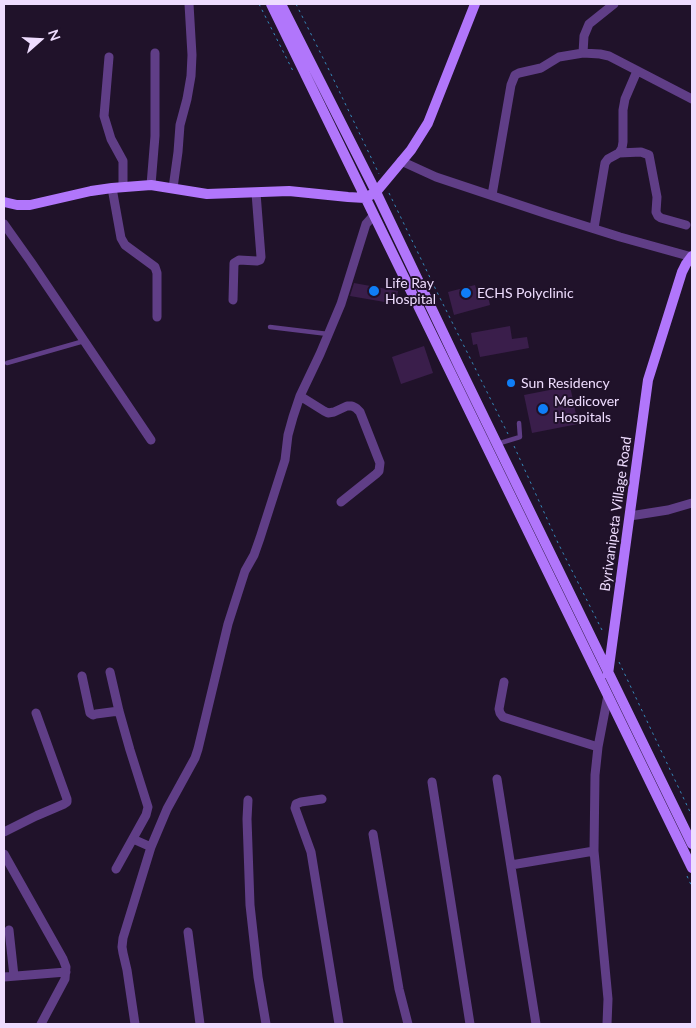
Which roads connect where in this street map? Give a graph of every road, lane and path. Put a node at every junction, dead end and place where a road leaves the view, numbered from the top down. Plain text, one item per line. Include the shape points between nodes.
1 (189, 4) edge
2 (270, 4) edge
3 (281, 4) edge
4 (296, 4) edge
5 (475, 4) edge
6 (614, 4) edge
7 (155, 53) dead end
8 (583, 53) junction
9 (109, 57) dead end
10 (637, 71) junction
11 (692, 99) edge
12 (619, 153) junction
13 (401, 161) junction
14 (384, 183) junction
15 (151, 185) junction
16 (123, 187) junction
17 (112, 188) junction
18 (173, 188) junction
19 (376, 192) junction
20 (256, 193) junction
21 (492, 195) junction
22 (365, 198) junction
23 (4, 202) edge
24 (374, 215) junction
25 (4, 224) edge
26 (686, 225) dead end
27 (594, 228) junction
28 (692, 256) edge
29 (233, 300) dead end
30 (156, 317) dead end
31 (270, 327) dead end
32 (329, 334) junction
33 (84, 341) junction
34 (8, 363) dead end
35 (300, 396) junction
36 (519, 423) dead end
37 (151, 440) dead end
38 (511, 440) junction
39 (498, 444) junction
40 (341, 502) dead end
41 (692, 503) edge
42 (630, 516) junction
43 (603, 631) dead end
44 (612, 649) junction
45 (110, 672) dead end
46 (608, 673) junction
47 (82, 676) dead end
48 (504, 682) dead end
49 (608, 694) junction
50 (119, 711) junction
51 (36, 713) dead end
52 (598, 746) junction
53 (497, 779) dead end
54 (432, 782) dead end
55 (322, 799) dead end
56 (248, 800) dead end
57 (692, 816) edge
58 (4, 832) edge
59 (373, 834) dead end
60 (132, 839) junction
61 (692, 844) edge
62 (151, 847) junction
63 (594, 851) junction
64 (4, 854) edge
65 (511, 865) junction
66 (692, 868) edge
67 (116, 869) dead end
68 (9, 930) dead end
69 (188, 932) dead end
70 (66, 972) junction
71 (4, 976) edge
72 (14, 976) junction
73 (41, 1024) edge
74 (135, 1024) edge
75 (200, 1024) edge
76 (266, 1024) edge
77 (339, 1024) edge
78 (408, 1024) edge
79 (470, 1024) edge
80 (536, 1024) edge
81 (607, 1024) edge

1 - 18 street via 191,76 180,126
2 - 22 main road
3 - 19 main road
4 - 14 path
5 - 13 main road via 428,123
6 - 8 street via 589,24
7 - 15 street
8 - 10 street via 609,56
8 - 21 street via 559,57 512,79
9 - 16 street via 104,116 123,161
10 - 11 street
10 - 12 street via 625,99 624,142
12 - 26 street via 649,155 658,216
12 - 27 street via 606,163
13 - 14 main road
13 - 21 street via 436,177
14 - 19 main road
14 - 38 path
15 - 16 main road
15 - 18 main road
16 - 17 main road
17 - 23 main road via 30,204
17 - 30 street via 121,238 157,273
18 - 20 main road via 207,194
19 - 22 main road
19 - 39 main road
20 - 22 main road via 289,191
20 - 29 street via 261,257 257,261 239,260 234,263
21 - 27 street
22 - 24 main road
24 - 32 street via 364,229
24 - 49 main road
25 - 33 street
27 - 28 street
28 - 42 main road, Byrivanipeta Village Road via 682,272 648,380
31 - 32 lane
32 - 35 street
33 - 34 lane
33 - 37 street
35 - 40 street via 328,413 347,406 356,408 380,463 379,471
35 - 62 street via 263,530 245,571 228,624 198,749
36 - 38 lane via 520,437
38 - 39 lane
38 - 43 path
39 - 46 main road
41 - 42 street
42 - 44 main road, Byrivanipeta Village Road
44 - 46 main road, Byrivanipeta Village Road
44 - 57 path
45 - 50 street
46 - 49 main road, Byrivanipeta Village Road
46 - 61 main road
47 - 50 street via 90,713
48 - 52 street via 499,709 503,717
49 - 52 street
49 - 66 main road
50 - 60 street via 148,807
51 - 58 street via 67,802
52 - 63 street
53 - 65 street
54 - 79 street
55 - 77 street via 301,802 295,808 311,852
56 - 76 street via 250,905
59 - 78 street via 399,990
60 - 62 street
60 - 67 street
62 - 74 street via 122,947
63 - 65 street
63 - 81 street via 608,999
64 - 70 street via 63,959
65 - 80 street
68 - 72 street
69 - 75 street
70 - 72 street
70 - 73 street via 65,980
71 - 72 street

